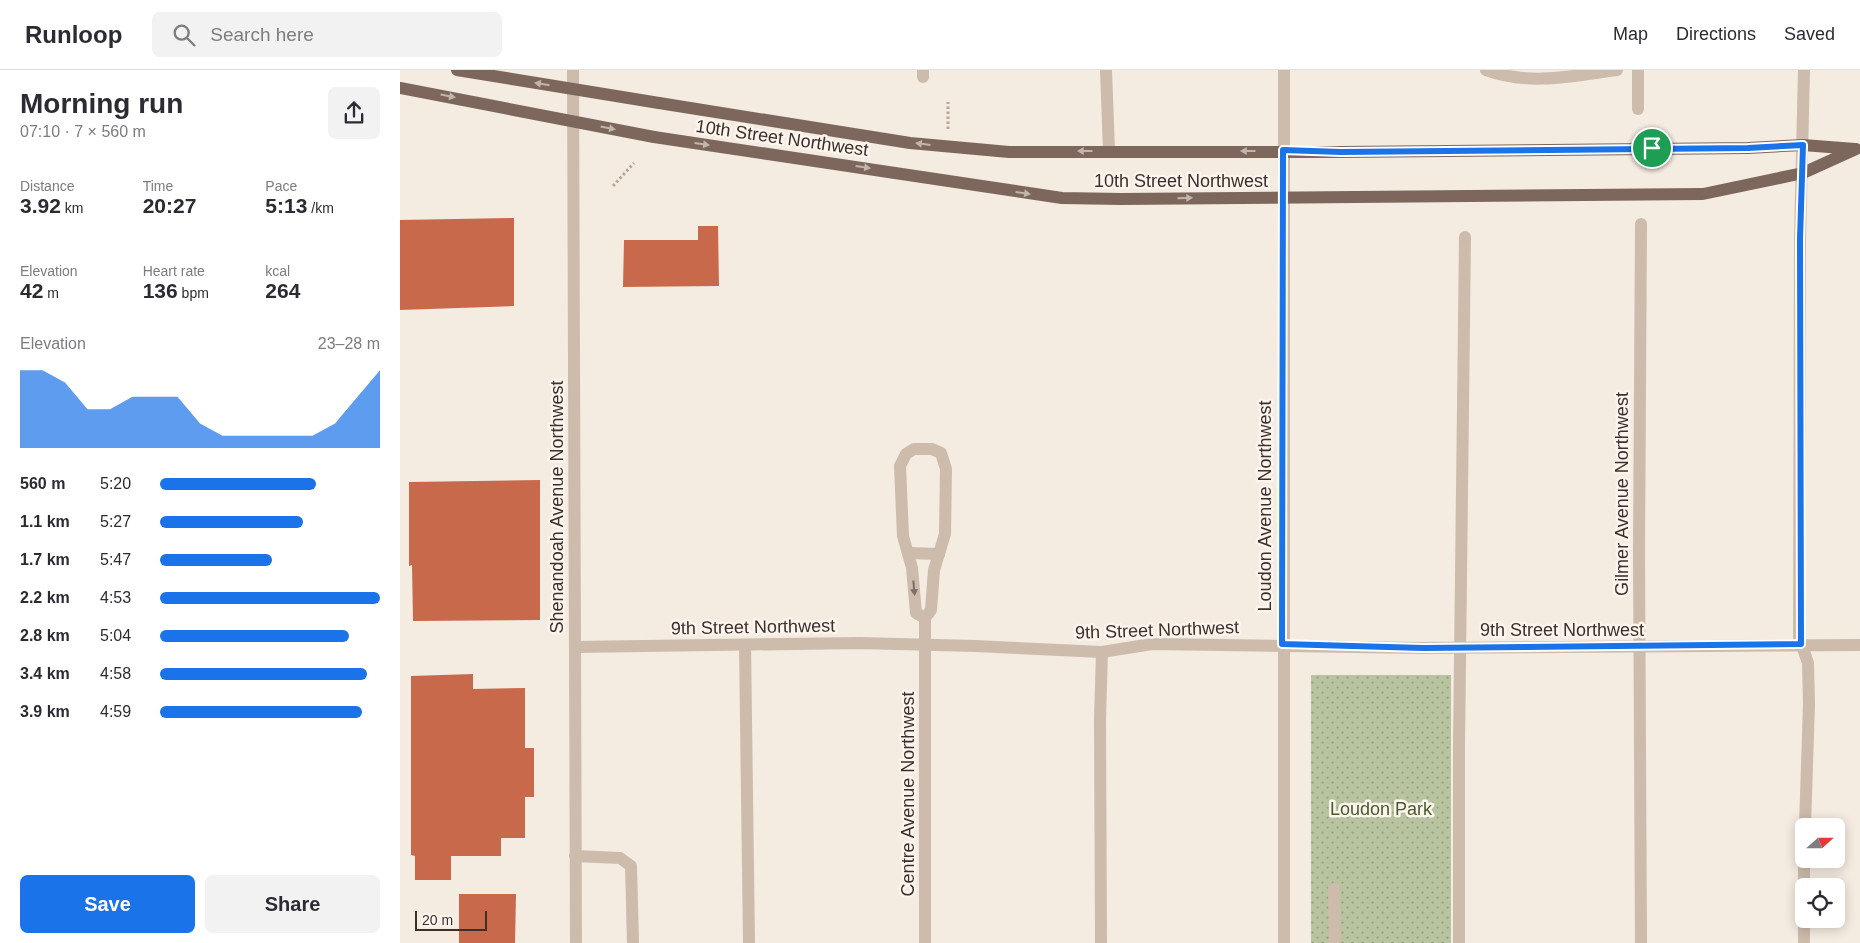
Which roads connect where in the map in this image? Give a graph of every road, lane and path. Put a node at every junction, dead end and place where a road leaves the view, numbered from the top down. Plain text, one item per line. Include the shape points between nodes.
1 (457, 70) edge
2 (573, 70) edge
3 (1106, 70) edge
4 (1284, 70) edge
5 (1486, 70) edge
6 (1617, 70) edge
7 (1638, 70) edge
8 (1804, 70) edge
9 (400, 88) edge
10 (948, 102) dead end
11 (1638, 109) dead end
12 (948, 129) dead end
13 (1803, 145) junction
14 (1858, 149) edge
15 (1283, 150) junction
16 (1109, 151) junction
17 (634, 164) dead end
18 (1802, 173) junction
19 (613, 186) dead end
20 (1284, 199) junction
21 (1641, 224) dead end
22 (1465, 237) dead end
23 (908, 553) junction
24 (939, 554) junction
25 (925, 618) junction
26 (927, 644) junction
27 (1282, 644) junction
28 (1801, 644) junction
29 (745, 645) junction
30 (1860, 645) edge
31 (575, 647) junction
32 (1640, 647) junction
33 (1460, 648) junction
34 (1102, 652) junction
35 (1804, 818) edge
36 (575, 856) junction
37 (1334, 889) dead end
38 (1804, 928) edge
39 (576, 943) edge
40 (633, 943) edge
41 (749, 943) edge
42 (926, 943) edge
43 (1101, 943) edge
44 (1284, 943) edge
45 (1335, 943) edge
46 (1460, 943) edge
47 (1641, 943) edge
48 (1804, 943) edge

16 -> 1 main road, 10th Street Northwest, bridge via 1010,152 948,147
2 - 31 street, Shenandoah Avenue Northwest
3 - 16 street
4 - 15 street, Loudon Avenue Northwest
5 - 6 street via 1514,78 1543,80
7 - 11 street
8 - 13 street
9 -> 20 main road, 10th Street Northwest, bridge via 654,137 1062,198
10 - 12 path
13 - 14 main road, 10th Street Northwest
13 - 15 main road, 10th Street Northwest via 1341,152
13 - 18 street
14 - 18 main road, 10th Street Northwest
15 -> 16 main road, 10th Street Northwest
15 - 20 street, Loudon Avenue Northwest
17 - 19 path
18 - 20 main road, 10th Street Northwest via 1703,194
18 - 28 street
20 - 27 street, Loudon Avenue Northwest
21 - 32 street, Gilmer Avenue Northwest
22 - 33 street
23 - 24 street
23 - 24 street via 903,536 900,466 906,454 914,449 932,449 941,453 946,469 945,534
23 -> 25 street via 916,613
24 - 25 street via 934,570 931,610
25 - 26 street, Centre Avenue Northwest
26 - 29 street, 9th Street Northwest
26 - 34 street, 9th Street Northwest
26 - 42 street, Centre Avenue Northwest
27 - 33 street, 9th Street Northwest
27 - 34 street, 9th Street Northwest via 1152,644
27 - 44 street, Loudon Avenue Northwest
28 - 30 street, 9th Street Northwest
28 - 32 street, 9th Street Northwest
28 - 35 street via 1808,664 1809,704
29 - 31 street, 9th Street Northwest
29 - 41 street
31 - 36 street, Shenandoah Avenue Northwest
32 - 33 street, 9th Street Northwest
32 - 47 street, Gilmer Avenue Northwest
33 - 46 street
34 - 43 street
36 - 39 street, Shenandoah Avenue Northwest
36 - 40 street via 620,858 631,866
37 - 45 street
38 - 48 street

